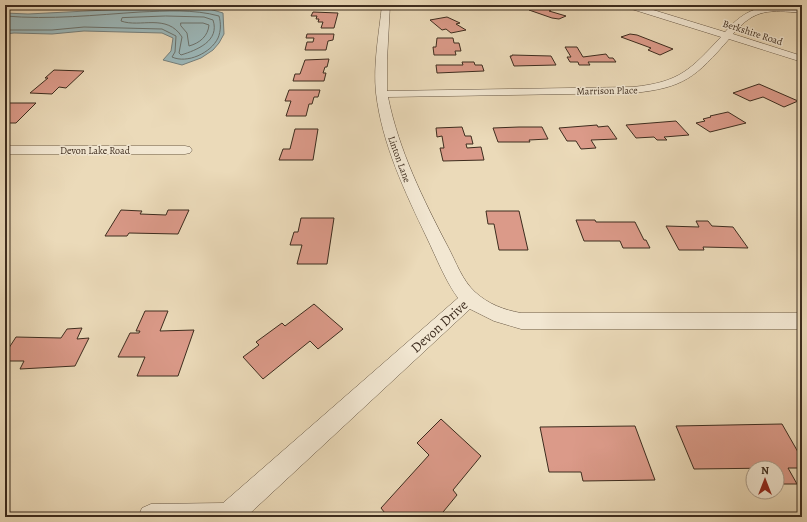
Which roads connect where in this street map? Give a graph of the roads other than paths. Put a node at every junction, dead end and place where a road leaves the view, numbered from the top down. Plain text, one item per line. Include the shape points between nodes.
1 (386, 5) edge
2 (628, 5) edge
3 (802, 10) edge
4 (728, 35) junction
5 (802, 60) edge
6 (382, 94) junction
7 (5, 150) edge
8 (185, 150) dead end
9 (470, 298) junction
10 (802, 321) edge
11 (227, 516) edge
12 (151, 517) edge

1 - 6 street, Linton Lane
2 - 4 street, Berkshire Road
3 - 4 street, Marrison Place via 767,10 751,14
4 - 5 street, Berkshire Road
4 - 6 street, Marrison Place via 689,75 675,83 656,88
6 - 9 street, Linton Lane via 388,126 403,170 458,284
7 - 8 street, Devon Lake Road
9 - 10 street, Devon Drive via 507,319 521,322
9 - 11 street, Devon Drive
11 - 12 street

